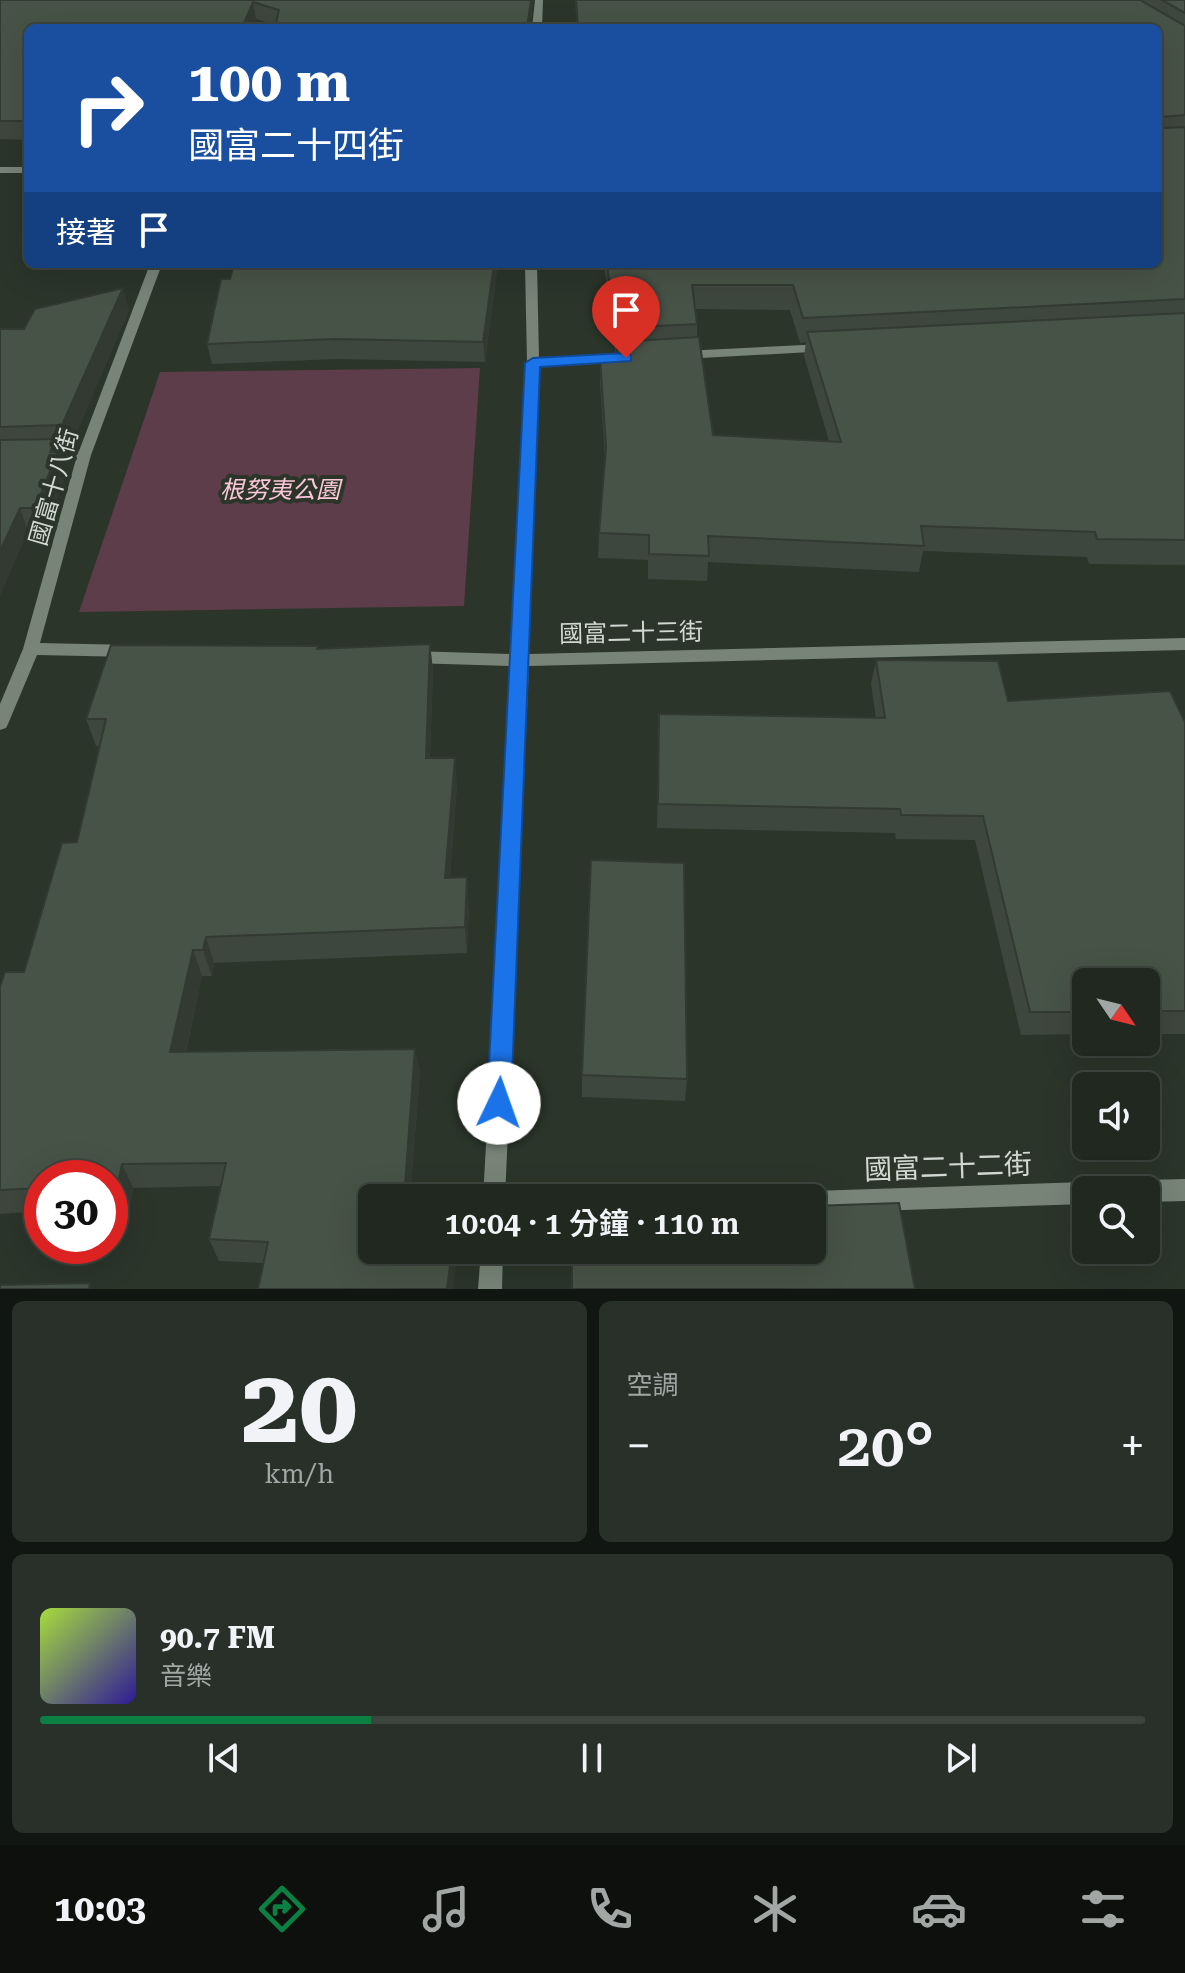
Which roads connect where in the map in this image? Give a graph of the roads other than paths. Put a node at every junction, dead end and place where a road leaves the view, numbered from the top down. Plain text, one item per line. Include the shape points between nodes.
1 (539, 0) edge
2 (537, 24) edge
3 (0, 170) edge
4 (24, 170) edge
5 (154, 268) edge
6 (531, 268) edge
7 (835, 348) edge
8 (676, 355) edge
9 (628, 358) edge
10 (533, 363) junction
11 (84, 455) junction
12 (0, 457) edge
13 (1185, 644) edge
14 (31, 649) junction
15 (142, 651) edge
16 (395, 657) edge
17 (521, 660) junction
18 (0, 724) edge
19 (495, 1184) edge
20 (1185, 1190) edge
21 (1160, 1191) edge
22 (1072, 1193) edge
23 (826, 1202) edge
24 (491, 1264) edge
25 (490, 1289) edge

1 - 2 street
3 - 4 street
5 - 11 street, 國富十八街
6 - 10 street
7 - 8 street
9 - 10 street
10 - 17 street
11 - 12 street
11 - 14 street, 國富十八街
13 - 17 street, 國富二十三街
14 - 15 street
14 - 18 street, 國富十八街
16 - 17 street, 國富二十三街
17 - 19 street
20 - 21 street
22 - 23 street, 國富二十二街
24 - 25 street

